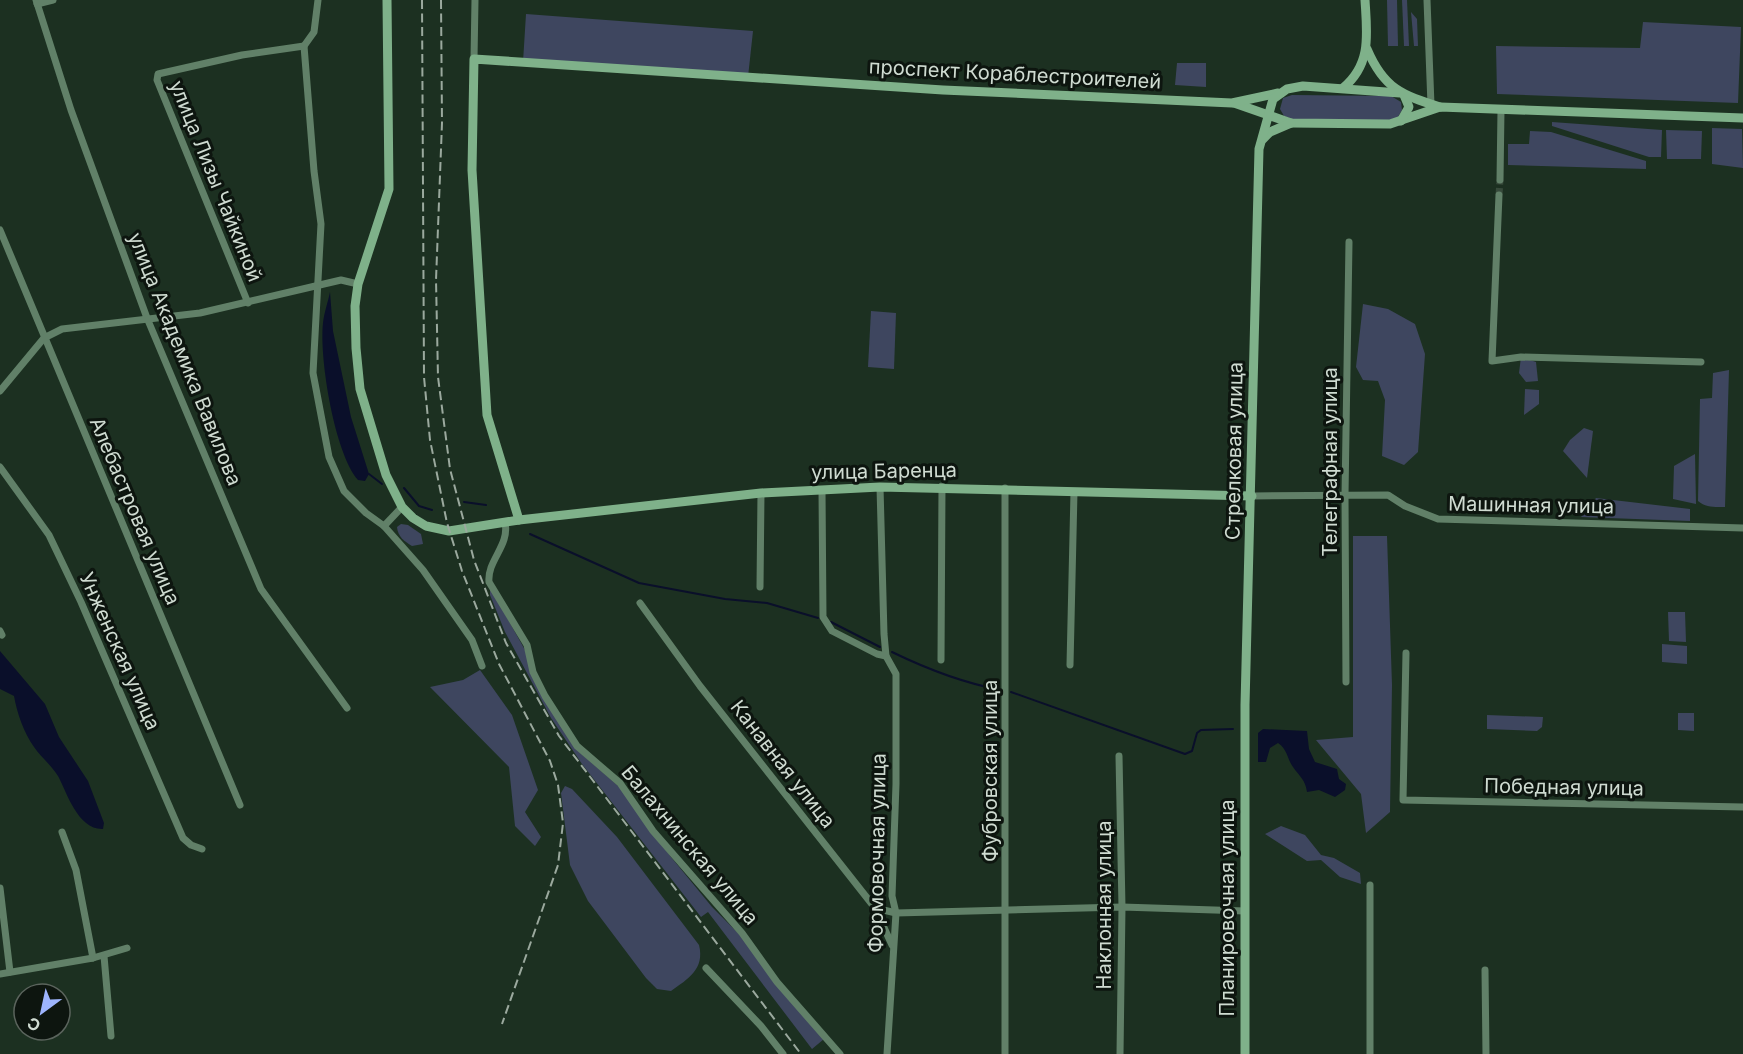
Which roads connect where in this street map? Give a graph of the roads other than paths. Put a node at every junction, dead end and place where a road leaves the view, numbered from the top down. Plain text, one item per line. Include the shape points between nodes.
1 (53, 0) edge
2 (318, 0) edge
3 (387, 0) edge
4 (475, 0) edge
5 (1365, 0) edge
6 (1427, 0) edge
7 (37, 2) edge
8 (304, 46) junction
9 (1367, 49) junction
10 (474, 59) junction
11 (1343, 88) junction
12 (1278, 93) junction
13 (1402, 94) junction
14 (1232, 103) junction
15 (1436, 106) junction
16 (1501, 110) junction
17 (1268, 114) junction
18 (1743, 118) edge
19 (1401, 121) junction
20 (1291, 123) junction
21 (1261, 141) junction
22 (1500, 180) tunnel mouth
23 (1499, 195) tunnel mouth
24 (0, 230) edge
25 (1349, 242) dead end
26 (358, 284) junction
27 (317, 285) junction
28 (248, 303) junction
29 (147, 318) junction
30 (44, 338) junction
31 (1701, 362) dead end
32 (0, 391) edge
33 (0, 467) edge
34 (942, 486) junction
35 (880, 487) junction
36 (1005, 488) junction
37 (822, 489) junction
38 (1074, 492) junction
39 (761, 493) junction
40 (1345, 495) junction
41 (1252, 496) junction
42 (402, 507) junction
43 (519, 519) junction
44 (505, 522) junction
45 (384, 526) junction
46 (1743, 528) edge
47 (760, 587) dead end
48 (640, 603) dead end
49 (1406, 653) dead end
50 (885, 656) junction
51 (942, 660) dead end
52 (1070, 665) dead end
53 (482, 666) dead end
54 (1346, 682) dead end
55 (347, 708) dead end
56 (1119, 756) dead end
57 (1245, 762) joint
58 (240, 805) dead end
59 (1743, 807) edge
60 (62, 832) dead end
61 (202, 849) dead end
62 (1370, 885) dead end
63 (0, 888) edge
64 (1122, 907) junction
65 (875, 908) junction
66 (1005, 910) junction
67 (1245, 911) junction
68 (896, 913) junction
69 (127, 948) dead end
70 (894, 950) junction
71 (104, 956) junction
72 (93, 958) junction
73 (705, 968) dead end
74 (1485, 970) dead end
75 (10, 972) junction
76 (0, 974) edge
77 (111, 1036) dead end
78 (887, 1043) junction
79 (783, 1054) edge
80 (840, 1054) edge
81 (882, 1054) edge
82 (887, 1054) edge
83 (1005, 1054) edge
84 (1120, 1054) edge
85 (1245, 1054) edge
86 (1370, 1054) edge
87 (1486, 1054) edge

1 - 7 street
2 - 8 street via 314,33
3 - 26 street via 389,189
4 - 10 street
5 - 9 street
6 - 15 street
7 - 29 street, улица Академика Вавилова via 71,111
8 - 27 street via 321,224
8 - 28 street, улица Лизы Чайкиной via 189,66 159,74 157,80
9 - 11 street via 1361,68
9 - 13 street via 1384,78
10 - 14 street, проспект Кораблестроителей via 943,90
10 - 43 street via 472,170 483,376 489,426
11 - 12 street, проспект Кораблестроителей via 1302,86
11 - 13 street, проспект Кораблестроителей
12 - 14 street, проспект Кораблестроителей
12 - 17 street, Стрелковая улица
13 - 15 street
13 - 19 street via 1408,107
14 - 17 street
15 - 16 street
15 - 19 street
16 - 18 street
16 - 22 street
17 - 20 street
17 - 21 street, Стрелковая улица
19 - 20 street
20 - 21 street via 1270,132
21 - 41 street, Стрелковая улица via 1257,162
23 - 31 street via 1492,361 1543,358
24 - 30 street, Алебастровая улица
25 - 40 street, Телеграфная улица
26 - 27 street via 341,280
26 - 42 street via 355,327 360,389 386,475
27 - 28 street
27 - 45 street via 313,373 329,457 344,491
28 - 29 street
29 - 30 street via 62,329
29 - 55 street, улица Академика Вавилова via 261,589
30 - 32 street
30 - 58 street, Алебастровая улица
33 - 61 street, Унженская улица via 49,535 183,838
34 - 35 street, улица Баренца
34 - 36 street, улица Баренца
34 - 51 street
35 - 37 street, улица Баренца
35 - 50 street, Формовочная улица
36 - 38 street, улица Баренца
36 - 66 street, Фубровская улица
37 - 39 street, улица Баренца
37 - 50 street via 823,617 832,631
38 - 41 street, улица Баренца
38 - 52 street
39 - 43 street, улица Баренца
39 - 47 street
40 - 41 street, Машинная улица
40 - 46 street, Машинная улица via 1388,495 1438,519
40 - 54 street, Телеграфная улица
41 - 57 street, Стрелковая улица
42 - 44 street, улица Баренца via 413,518 438,530
42 - 45 street
43 - 44 street, улица Баренца
44 - 80 street, Балахнинская улица via 506,540 488,574 489,582 526,645 533,672 551,706 577,746 620,783 653,831
45 - 53 street via 423,570 472,640
48 - 65 street, Канавная улица via 700,686
49 - 59 street, Победная улица via 1403,800
50 - 68 street, Формовочная улица via 896,674 892,896
56 - 64 street, Наклонная улица
57 - 67 street, Планировочная улица
60 - 72 street via 76,870
62 - 86 street
63 - 75 street
64 - 66 street
64 - 67 street
64 - 84 street, Наклонная улица
65 - 68 street
65 - 70 street, Канавная улица
66 - 68 street
66 - 83 street, Фубровская улица
67 - 85 street, Планировочная улица
68 - 70 street, Формовочная улица
69 - 71 street
70 - 78 street, Формовочная улица
71 - 72 street
71 - 77 street
72 - 75 street
73 - 79 street
74 - 87 street
75 - 76 street
78 - 81 street
78 - 82 street, Формовочная улица

